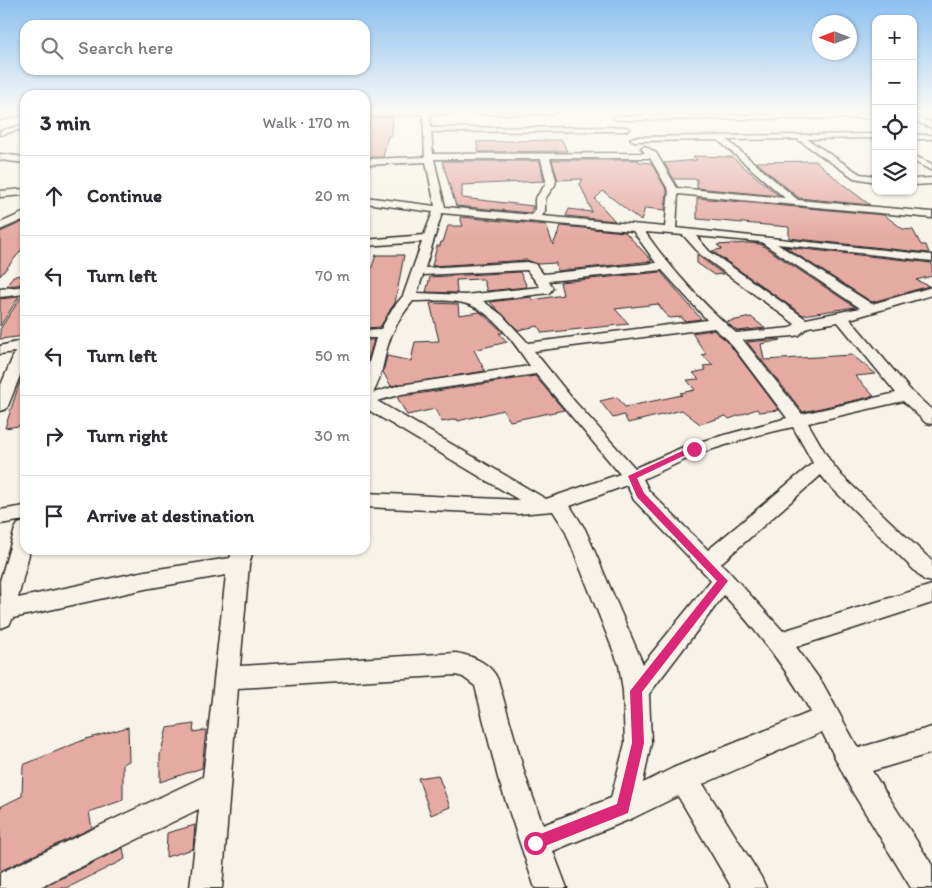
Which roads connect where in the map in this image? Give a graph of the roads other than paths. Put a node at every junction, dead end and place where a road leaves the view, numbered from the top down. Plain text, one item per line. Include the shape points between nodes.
1 (430, 153) edge
2 (738, 153) edge
3 (823, 153) edge
4 (653, 155) joint
5 (545, 156) junction
6 (0, 157) edge
7 (430, 158) junction
8 (20, 159) edge
9 (917, 159) edge
10 (370, 162) edge
11 (929, 165) edge
12 (872, 178) edge
13 (932, 181) edge
14 (917, 182) edge
15 (674, 191) junction
16 (20, 192) edge
17 (0, 194) edge
18 (370, 201) edge
19 (796, 203) junction
20 (441, 210) junction
21 (932, 215) edge
22 (20, 217) edge
23 (536, 217) junction
24 (0, 227) edge
25 (636, 227) junction
26 (670, 231) junction
27 (686, 232) junction
28 (428, 238) junction
29 (761, 239) junction
30 (370, 243) edge
31 (932, 258) edge
32 (665, 266) junction
33 (417, 272) junction
34 (539, 278) junction
35 (20, 291) edge
36 (932, 291) edge
37 (0, 293) edge
38 (409, 297) junction
39 (465, 300) junction
40 (871, 309) junction
41 (842, 317) junction
42 (717, 323) junction
43 (804, 324) junction
44 (386, 333) junction
45 (370, 334) edge
46 (733, 337) junction
47 (20, 346) edge
48 (525, 348) junction
49 (0, 350) edge
50 (20, 357) edge
51 (540, 369) junction
52 (370, 385) edge
53 (906, 395) junction
54 (370, 399) edge
55 (370, 404) edge
56 (0, 406) edge
57 (932, 419) edge
58 (798, 420) junction
59 (823, 464) junction
60 (632, 476) junction
61 (370, 500) edge
62 (551, 505) junction
63 (20, 514) edge
64 (0, 517) edge
65 (20, 547) edge
66 (240, 558) edge
67 (706, 563) junction
68 (932, 574) edge
69 (723, 581) junction
70 (932, 594) edge
71 (1, 614) edge
72 (779, 642) junction
73 (227, 678) junction
74 (636, 691) junction
75 (828, 717) junction
76 (932, 740) edge
77 (852, 764) junction
78 (683, 778) junction
79 (216, 786) junction
80 (623, 808) junction
81 (535, 843) junction
82 (4, 888) edge
83 (206, 888) edge
84 (551, 888) edge
85 (750, 888) edge
86 (929, 888) edge

1 - 7 street
2 - 19 street
3 - 12 street via 857,176
4 - 5 street
4 - 15 street
5 - 7 street
5 - 23 street via 551,180 540,199 540,211
6 - 8 street
7 - 10 street
7 - 20 street
9 - 11 street
13 - 14 street
15 - 19 street
15 - 26 street
16 - 17 street
18 - 20 street
19 - 21 street
20 - 23 street
20 - 28 street
22 - 24 street
23 - 25 street
25 - 26 street
25 - 32 street
26 - 27 street
27 - 29 street
27 - 43 street via 705,253
28 - 30 street
28 - 33 street
29 - 31 street
29 - 40 street
32 - 34 street
32 - 42 street
33 - 34 street via 522,266 531,267
33 - 38 street
34 - 39 street via 546,290
35 - 37 street
36 - 40 street
38 - 39 street
38 - 44 street
39 - 48 street via 487,310
40 - 41 street
41 - 43 street
41 - 53 street
42 - 46 street
42 - 48 street
43 - 46 street via 794,332
44 - 45 street
44 - 52 street
46 - 58 street
47 - 49 street
48 - 51 street
50 - 56 street
51 - 54 street via 400,390
51 - 60 street
53 - 57 street
53 - 58 street
55 - 62 street
58 - 59 street
58 - 60 street via 694,449
59 - 67 street
59 - 68 street
60 - 62 street
60 - 67 street via 640,495
61 - 62 street via 518,507
62 - 74 street via 576,529 631,665
63 - 64 street
65 - 71 street
66 - 71 street
66 - 73 street
67 - 69 street
69 - 72 street
69 - 74 street
70 - 72 street
72 - 75 street
73 - 79 street
73 - 81 street via 456,664 476,670 486,680 512,778
74 - 80 street via 638,743
75 - 77 street
75 - 78 street
76 - 77 street
77 - 86 street
78 - 80 street
78 - 85 street
79 - 82 street
79 - 83 street
80 - 81 street
81 - 84 street

